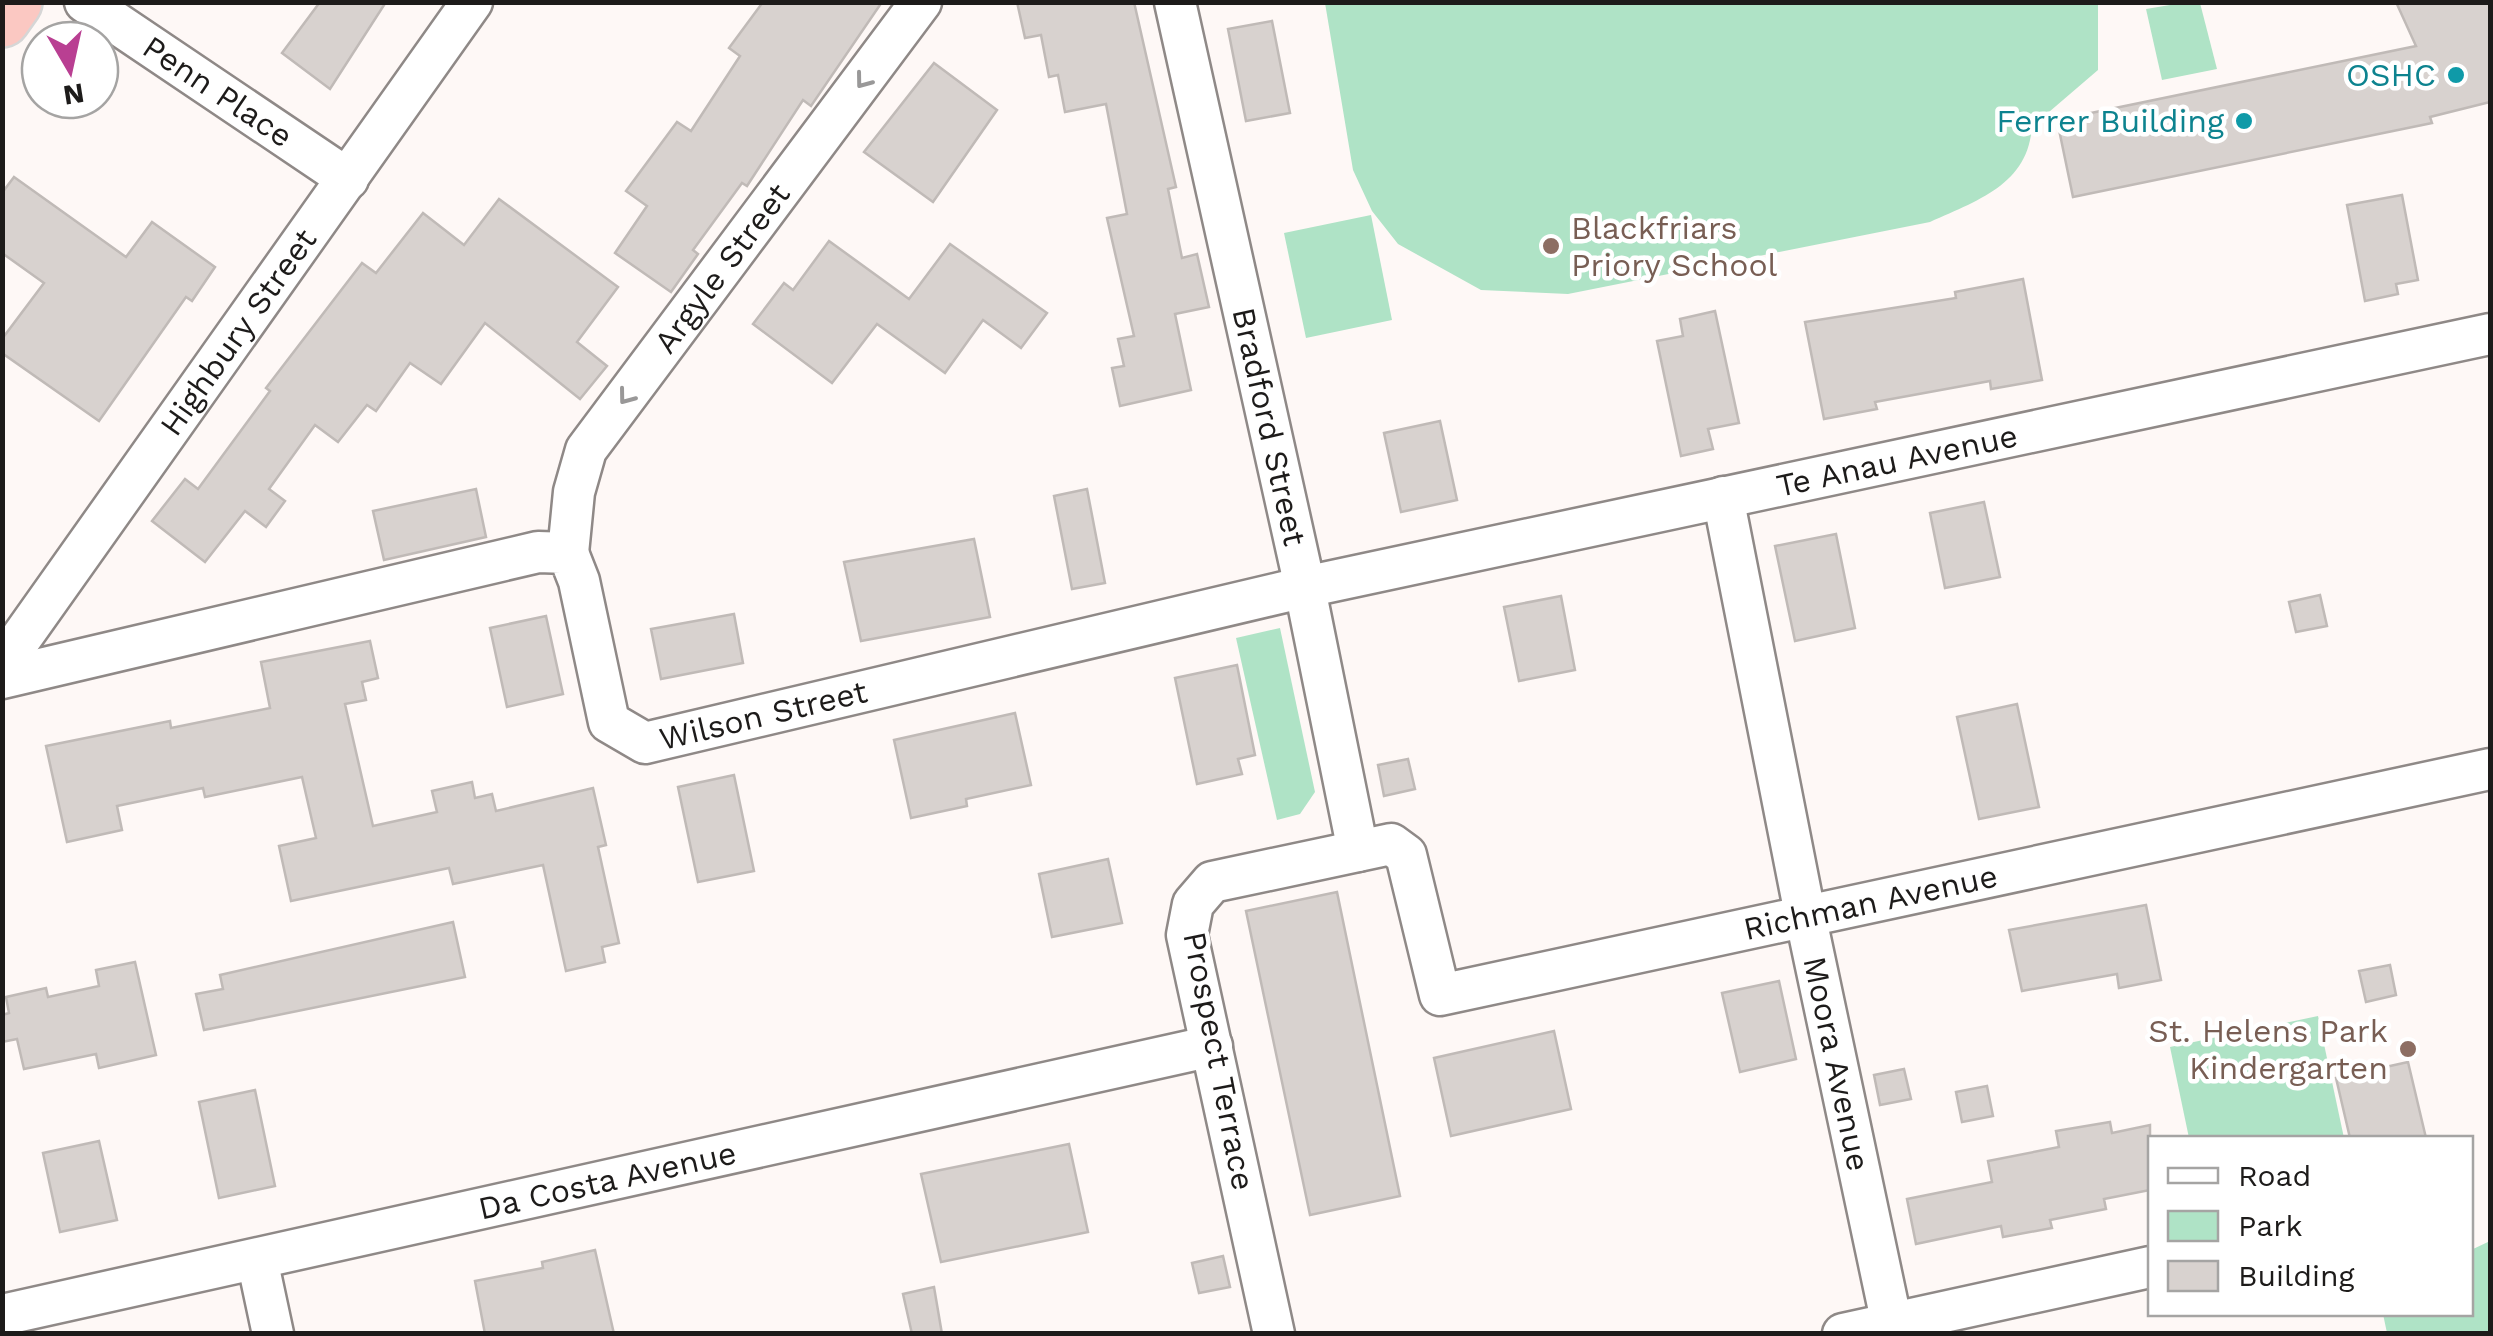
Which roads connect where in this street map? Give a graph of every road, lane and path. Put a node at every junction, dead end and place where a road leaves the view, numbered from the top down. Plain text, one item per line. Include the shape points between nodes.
1 (14, 2) edge
2 (85, 2) edge
3 (472, 2) edge
4 (921, 2) edge
5 (1175, 2) edge
6 (2, 19) edge
7 (348, 179) junction
8 (2490, 334) edge
9 (1724, 497) junction
10 (568, 554) junction
11 (1305, 587) junction
12 (2, 665) edge
13 (2, 678) edge
14 (2490, 769) edge
15 (1358, 851) junction
16 (1806, 919) junction
17 (1212, 1046) junction
18 (257, 1259) junction
19 (2148, 1267) edge
20 (2, 1314) edge
21 (1893, 1328) edge
22 (273, 1334) edge
23 (1274, 1334) edge
24 (1843, 1334) edge

1 - 6 highway
2 - 7 street, Penn Place
3 - 7 street, Highbury Street
4 -> 10 street, Argyle Street via 586,450
5 - 11 street, Bradford Street
7 - 12 street, Highbury Street
8 - 9 street, Te Anau Avenue
9 - 11 street, Te Anau Avenue
9 - 16 street, Moora Avenue
10 - 11 street, Wilson Street via 609,722 645,742
10 - 13 street via 538,552
11 - 15 street, Bradford Street
14 - 16 street, Richman Avenue
15 - 16 street, Richman Avenue via 1390,844 1406,855 1440,995
15 - 17 street, Prospect Terrace via 1212,882 1193,904 1188,935
16 - 21 street, Moora Avenue
17 - 18 street, Da Costa Avenue
17 - 23 street, Prospect Terrace
18 - 20 street, Da Costa Avenue
18 - 22 street
19 - 21 street
21 - 24 street

